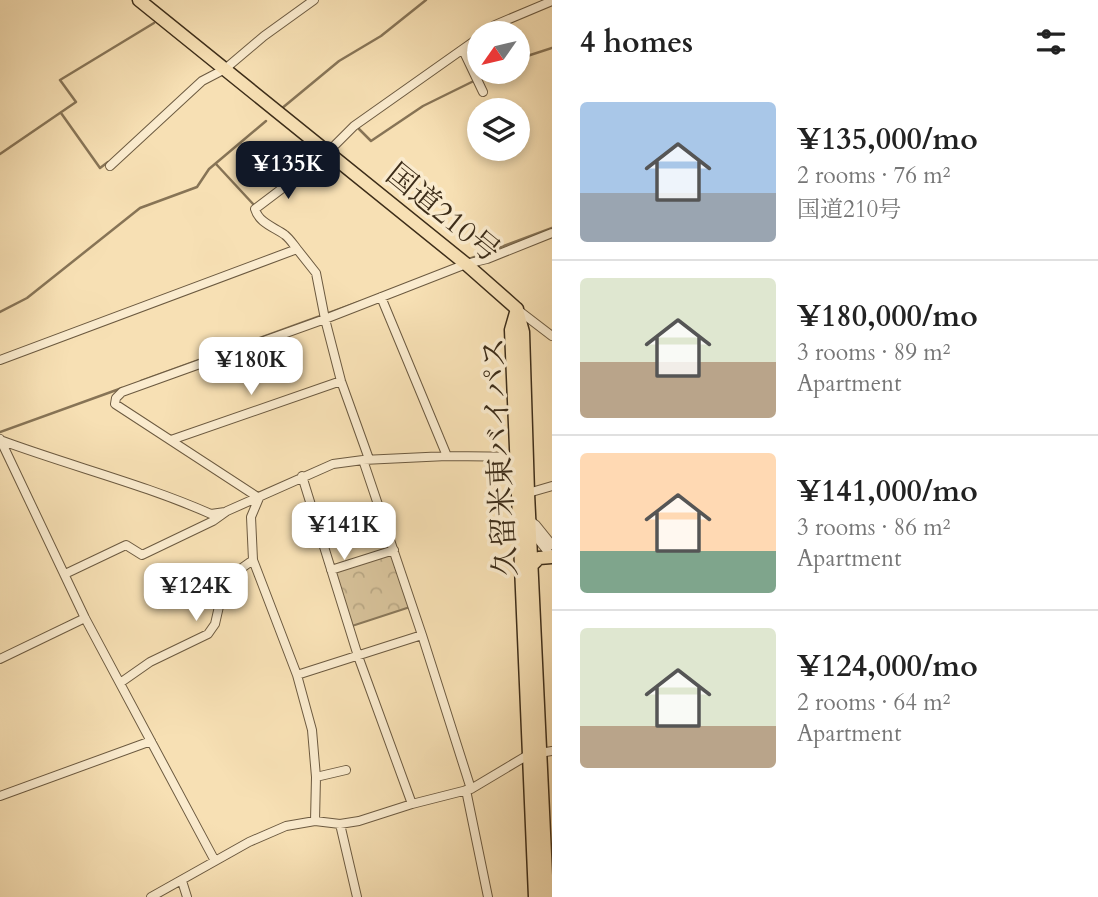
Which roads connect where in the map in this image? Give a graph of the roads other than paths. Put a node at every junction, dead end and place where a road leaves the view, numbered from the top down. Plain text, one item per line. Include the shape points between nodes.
1 (139, 0) edge
2 (314, 0) edge
3 (552, 1) edge
4 (504, 21) edge
5 (467, 47) edge
6 (463, 50) junction
7 (225, 69) junction
8 (483, 92) dead end
9 (327, 152) junction
10 (110, 166) dead end
11 (552, 233) edge
12 (297, 249) junction
13 (466, 264) junction
14 (381, 297) junction
15 (517, 309) junction
16 (325, 319) junction
17 (552, 336) edge
18 (0, 360) edge
19 (341, 381) junction
20 (0, 439) edge
21 (171, 440) junction
22 (447, 456) junction
23 (522, 457) junction
24 (366, 460) junction
25 (302, 476) junction
26 (552, 486) edge
27 (528, 493) junction
28 (259, 498) junction
29 (228, 511) junction
30 (524, 521) junction
31 (552, 545) edge
32 (394, 550) junction
33 (552, 557) edge
34 (253, 560) junction
35 (531, 566) junction
36 (331, 570) junction
37 (65, 574) junction
38 (85, 618) junction
39 (422, 635) junction
40 (358, 656) junction
41 (0, 659) edge
42 (297, 675) junction
43 (120, 683) junction
44 (151, 741) junction
45 (540, 753) edge
46 (345, 770) dead end
47 (316, 777) junction
48 (468, 790) junction
49 (0, 796) edge
50 (412, 804) junction
51 (316, 821) junction
52 (340, 824) junction
53 (215, 861) junction
54 (182, 881) junction
55 (151, 897) edge
56 (187, 897) edge
57 (357, 897) edge
58 (488, 897) edge
59 (535, 897) edge
60 (547, 897) edge

1 - 7 highway, 国道210号
2 - 7 street
3 - 4 street
5 - 6 street
6 - 8 street
6 - 9 street via 354,126
7 - 9 highway, 国道210号
7 - 10 street via 202,82
9 - 12 street via 255,209
9 - 13 highway, 国道210号
11 - 13 street
12 - 16 street via 316,273
12 - 18 street
13 - 14 street
13 - 15 highway, 国道210号
14 - 16 street
14 - 22 street
15 - 17 street
15 - 23 highway, 久留米東バイパス via 523,332
16 - 19 street
16 - 21 street via 116,398 115,404
19 - 21 street
19 - 24 street
20 - 29 street via 211,514
20 - 37 street
21 - 28 street
22 - 23 street
22 - 24 street
23 - 27 highway, 久留米東バイパス
23 - 30 highway, 久留米東バイパス
24 - 25 street via 333,464
24 - 32 street
25 - 28 street
25 - 36 street
26 - 27 street
27 - 30 highway, 久留米東バイパス
28 - 29 street
28 - 34 street via 251,517
29 - 37 street via 142,555 126,545
30 - 31 street
30 - 33 street
30 - 35 highway, 久留米東バイパス
30 - 45 highway, 久留米東バイパス
32 - 36 street
32 - 39 street
33 - 35 highway via 539,558
34 - 42 street
34 - 43 street via 225,580 215,624 208,634 150,662
35 - 45 highway, 久留米東バイパス
36 - 40 street
37 - 38 street
38 - 41 street
38 - 43 street
39 - 40 street
39 - 48 street
40 - 42 street
40 - 50 street
42 - 47 street via 312,730
43 - 44 street
44 - 49 street
44 - 53 street
45 - 48 street
45 - 59 highway, 久留米東バイパス
45 - 60 highway, 久留米東バイパス
46 - 47 street
47 - 51 street
48 - 50 street
48 - 58 street
50 - 52 street
51 - 52 street
51 - 53 street via 286,825
52 - 57 street
53 - 54 street
54 - 55 street
54 - 56 street

